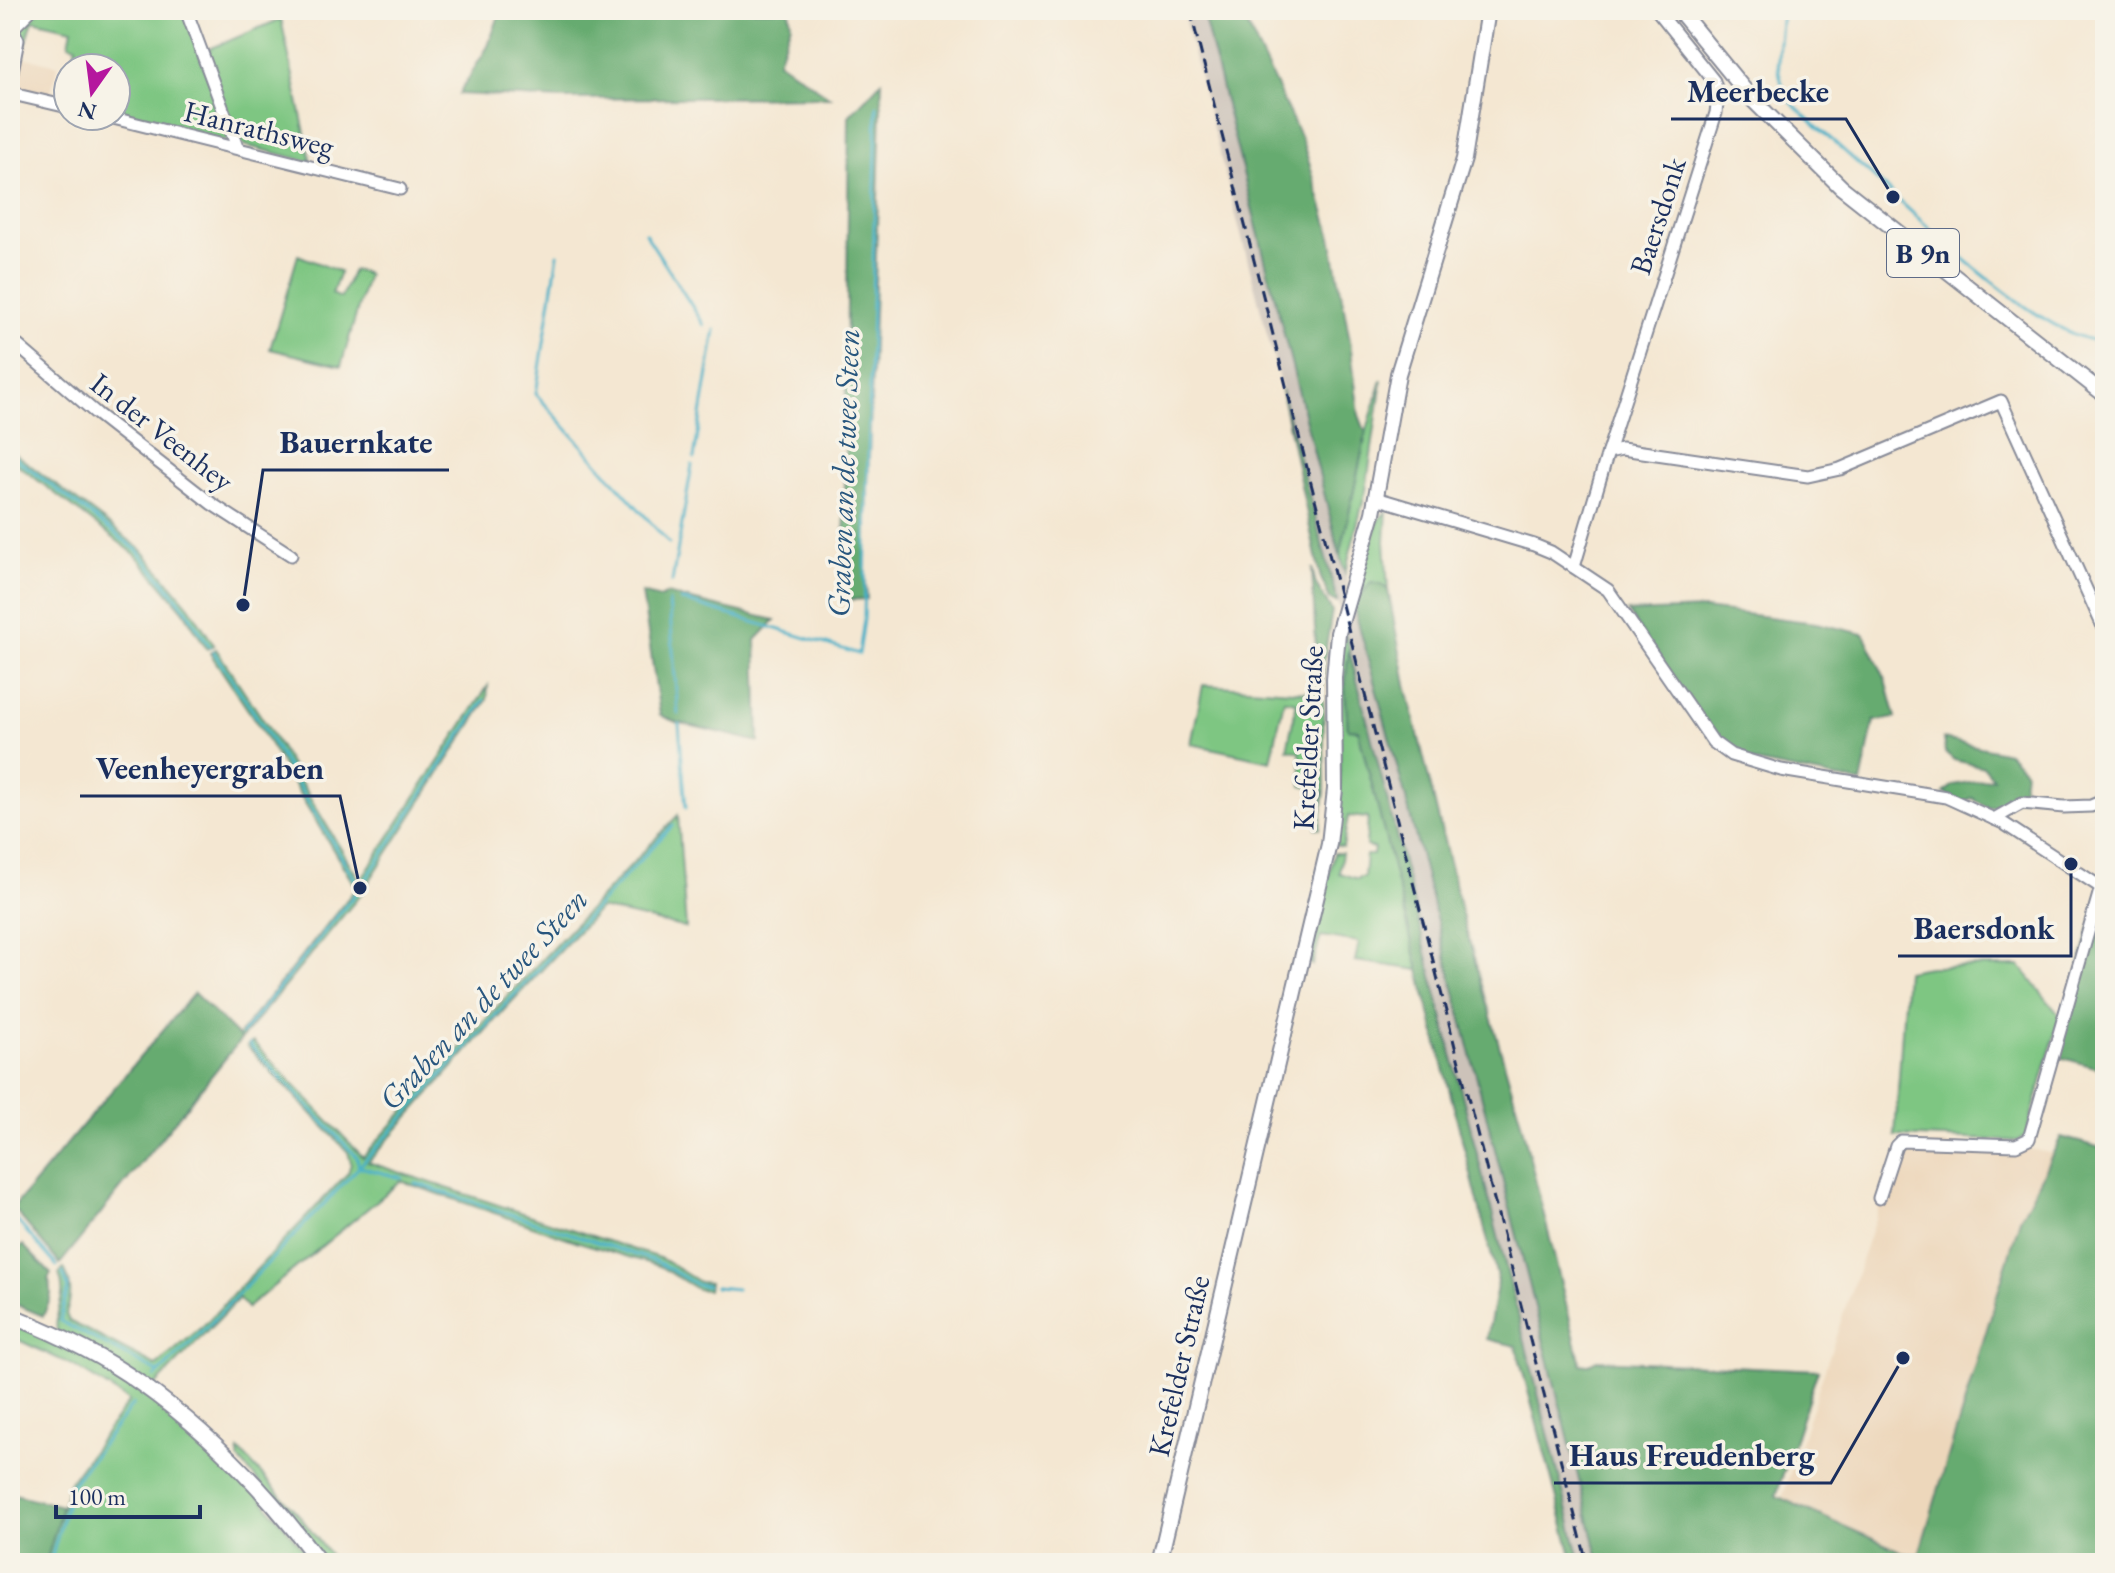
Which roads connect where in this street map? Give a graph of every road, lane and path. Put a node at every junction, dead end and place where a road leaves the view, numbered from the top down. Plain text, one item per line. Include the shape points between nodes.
1 (31, 10) edge
2 (186, 10) edge
3 (1488, 10) edge
4 (1657, 10) edge
5 (1679, 10) edge
6 (11, 30) edge
7 (10, 85) edge
8 (52, 103) edge
9 (132, 122) edge
10 (237, 147) junction
11 (400, 189) dead end
12 (10, 339) edge
13 (2105, 395) edge
14 (1608, 452) junction
15 (1376, 498) junction
16 (291, 555) dead end
17 (1574, 567) junction
18 (2105, 631) edge
19 (2105, 800) edge
20 (1994, 819) junction
21 (2103, 889) edge
22 (1879, 1198) dead end
23 (10, 1315) edge
24 (320, 1563) edge
25 (1159, 1563) edge

1 - 6 street
2 - 10 street
3 - 15 main road, Krefelder Straße via 1464,159 1398,374
4 - 14 street, Baersdonk via 1714,81 1718,95
5 - 13 main road, B 9n via 1751,98 1841,187
6 - 7 street via 18,40
7 - 8 street via 21,96
9 - 10 street, Hanrathsweg
10 - 11 street, Hanrathsweg
12 - 16 street, In der Veenhey via 212,504
14 - 17 street, Baersdonk
14 - 18 street via 1622,449 1808,476 1840,469 2001,401
15 - 17 street via 1534,545
15 - 25 main road, Krefelder Straße via 1336,648 1335,789 1329,844
17 - 20 street via 1608,590 1713,742 1731,755 1781,770 1946,797
19 - 20 street via 2064,807 2022,803
20 - 21 street
21 - 22 street via 2029,1139 2016,1145 1901,1141
23 - 24 main road via 139,1382 227,1455

